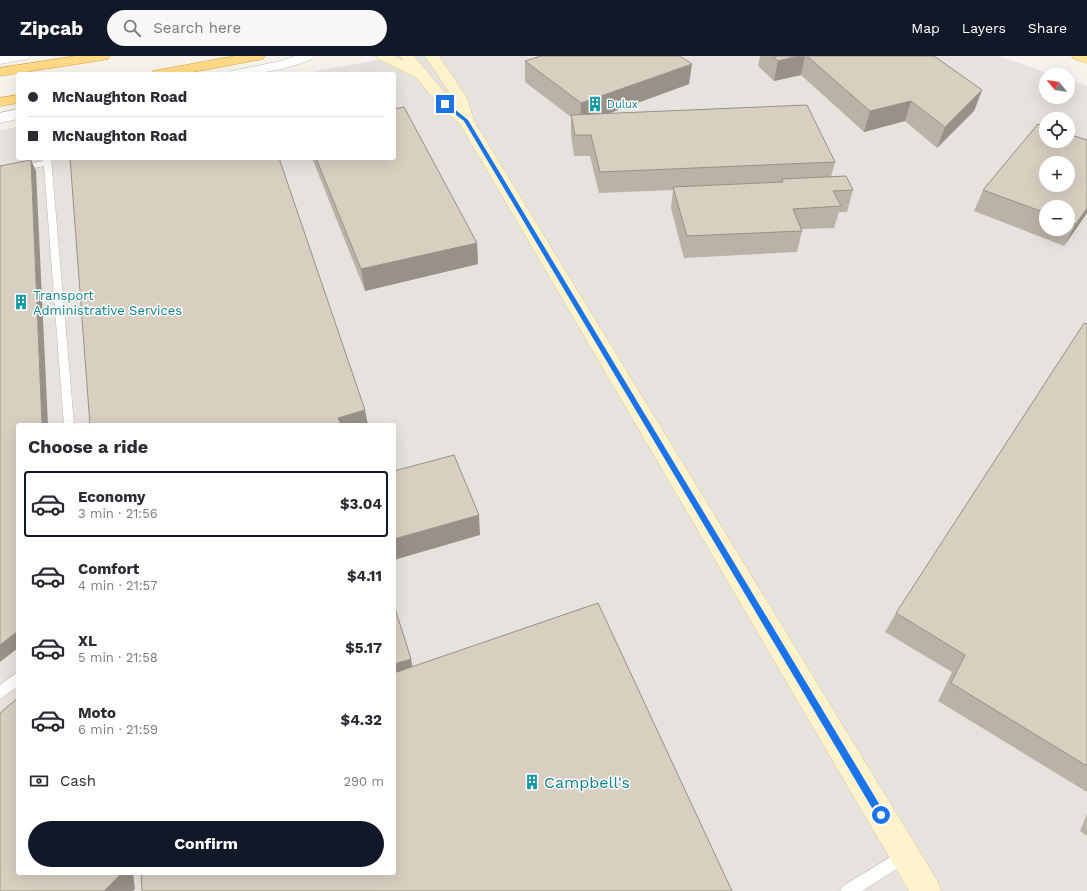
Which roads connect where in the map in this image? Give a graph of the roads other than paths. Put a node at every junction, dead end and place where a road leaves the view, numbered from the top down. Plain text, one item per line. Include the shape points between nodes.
1 (23, 56) edge
2 (103, 56) edge
3 (258, 56) edge
4 (307, 56) edge
5 (383, 56) edge
6 (407, 56) edge
7 (1079, 56) edge
8 (437, 58) edge
9 (1087, 59) edge
10 (0, 60) edge
11 (191, 71) edge
12 (0, 72) edge
13 (180, 72) edge
14 (247, 72) edge
15 (423, 78) junction
16 (16, 99) edge
17 (0, 102) edge
18 (16, 114) edge
19 (0, 118) edge
20 (466, 120) junction
21 (47, 161) edge
22 (0, 172) edge
23 (69, 423) edge
24 (16, 680) edge
25 (0, 693) edge
26 (905, 856) junction
27 (848, 891) edge
28 (926, 891) edge

1 - 10 street
2 - 12 highway
3 - 11 highway
4 - 14 street via 285,65
5 - 15 main road
6 - 15 main road
7 - 9 main road
8 - 20 main road via 460,98
11 - 13 highway
15 - 20 main road via 445,104
16 - 17 highway
18 - 19 street
20 - 26 main road
21 - 22 lane
21 - 23 lane via 60,290
24 - 25 lane
26 - 27 lane
26 - 28 main road

